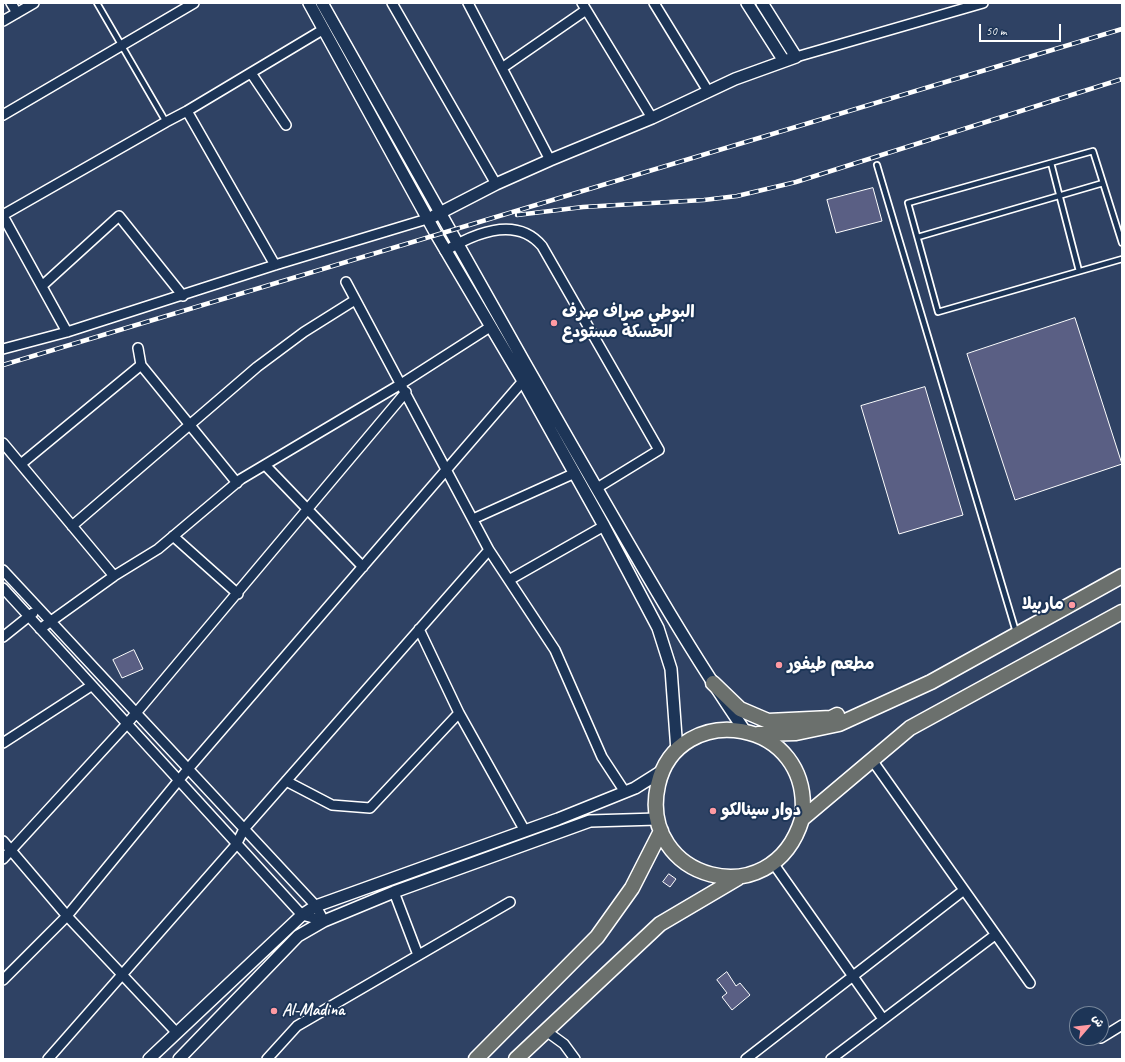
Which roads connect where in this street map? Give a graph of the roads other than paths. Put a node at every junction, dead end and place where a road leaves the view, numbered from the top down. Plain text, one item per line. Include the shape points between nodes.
1 (11, 3) edge
2 (34, 3) edge
3 (97, 3) edge
4 (194, 3) edge
5 (308, 3) edge
6 (322, 3) edge
7 (392, 3) edge
8 (654, 3) edge
9 (747, 3) edge
10 (762, 3) edge
11 (983, 3) edge
12 (470, 4) edge
13 (584, 7) edge
14 (17, 13) junction
15 (3, 21) edge
16 (324, 29) junction
17 (121, 44) junction
18 (796, 57) junction
19 (784, 61) junction
20 (502, 68) junction
21 (252, 73) junction
22 (708, 91) junction
23 (187, 112) junction
24 (3, 115) edge
25 (652, 118) junction
26 (166, 122) junction
27 (286, 125) dead end
28 (550, 160) junction
29 (1051, 163) junction
30 (877, 165) dead end
31 (1103, 183) junction
32 (496, 184) junction
33 (1059, 196) junction
34 (440, 214) junction
35 (3, 216) edge
36 (427, 219) junction
37 (918, 237) junction
38 (1122, 243) edge
39 (456, 244) junction
40 (445, 251) junction
41 (1122, 259) edge
42 (274, 264) junction
43 (1079, 271) junction
44 (346, 282) dead end
45 (42, 286) junction
46 (183, 296) junction
47 (355, 300) junction
48 (490, 327) junction
49 (67, 332) junction
50 (138, 348) dead end
51 (3, 349) edge
52 (140, 365) junction
53 (523, 381) junction
54 (401, 384) junction
55 (406, 392) junction
56 (189, 425) junction
57 (3, 443) edge
58 (21, 464) junction
59 (265, 465) junction
60 (447, 470) junction
61 (575, 474) junction
62 (237, 482) junction
63 (597, 488) junction
64 (308, 510) junction
65 (473, 519) junction
66 (72, 526) junction
67 (604, 526) junction
68 (173, 536) junction
69 (489, 550) junction
70 (363, 567) junction
71 (3, 570) edge
72 (114, 576) junction
73 (1122, 576) edge
74 (509, 580) junction
75 (3, 588) edge
76 (238, 594) junction
77 (38, 608) junction
78 (1122, 612) edge
79 (28, 616) junction
80 (50, 621) junction
81 (40, 629) junction
82 (419, 629) junction
83 (1017, 635) junction
84 (3, 637) edge
85 (931, 682) junction
86 (712, 683) junction
87 (91, 686) junction
88 (136, 712) junction
89 (459, 713) junction
90 (126, 725) junction
91 (750, 732) junction
92 (3, 743) edge
93 (677, 750) junction
94 (872, 760) junction
95 (188, 769) junction
96 (662, 771) junction
97 (179, 781) junction
98 (286, 781) junction
99 (625, 792) junction
100 (802, 819) junction
101 (659, 825) junction
102 (244, 829) junction
103 (525, 832) junction
104 (3, 842) edge
105 (236, 845) junction
106 (11, 850) junction
107 (3, 859) edge
108 (773, 863) junction
109 (740, 877) junction
110 (964, 890) junction
111 (394, 892) junction
112 (510, 902) dead end
113 (316, 906) junction
114 (302, 915) junction
115 (67, 916) junction
116 (324, 921) junction
117 (995, 935) junction
118 (418, 955) junction
119 (121, 975) junction
120 (854, 976) junction
121 (3, 980) edge
122 (1030, 983) dead end
123 (883, 1019) junction
124 (1122, 1025) edge
125 (546, 1030) junction
126 (176, 1032) junction
127 (1109, 1033) edge
128 (48, 1059) edge
129 (149, 1059) edge
130 (179, 1059) edge
131 (267, 1059) edge
132 (476, 1059) edge
133 (516, 1059) edge
134 (575, 1059) edge
135 (746, 1059) edge
136 (831, 1059) edge

1 - 14 street
2 - 14 street
3 - 17 lane
4 - 17 street
5 - 16 street
6 - 34 street
7 - 32 street
8 - 22 street
9 - 19 street
10 - 18 street
11 - 18 street
12 - 20 street
13 - 20 street
13 - 25 street
14 - 15 street
16 - 21 street
16 - 36 street
17 - 24 street
17 - 26 lane
18 - 19 street
19 - 22 street
20 - 28 street
21 - 23 street
21 - 27 street
22 - 25 street
23 - 26 street
23 - 42 street
25 - 28 street
26 - 35 street
28 - 32 street
29 - 31 lane via 1093,151
29 - 33 lane
29 - 37 lane via 908,203
30 - 83 lane
31 - 33 lane
31 - 38 lane
32 - 34 street
33 - 37 lane
33 - 43 lane
34 - 36 street
34 - 39 street
35 - 45 street
36 - 40 street
36 - 42 street
37 - 43 lane via 938,312
39 - 40 street
39 - 63 street
39 - 63 street via 489,231 520,231 538,241 546,253 659,450
40 - 48 street
41 - 43 lane
42 - 46 street
44 - 47 street
45 - 46 street via 119,216
45 - 49 street
46 - 49 street
47 - 54 street
47 - 56 street via 304,332 257,367
48 - 53 street
48 - 54 street
49 - 51 street
50 - 52 street
52 - 56 street
52 - 58 street
53 - 60 street
53 - 61 street
54 - 55 street
54 - 59 street
55 - 60 street
55 - 64 street
56 - 62 street
56 - 66 street
57 - 58 street
58 - 66 street
59 - 62 street
59 - 64 street
60 - 65 street
60 - 70 street
61 - 65 street
61 - 67 street
62 - 68 street
63 - 86 street
64 - 70 street
64 - 76 street
65 - 69 street
66 - 72 street
67 - 74 street
67 - 93 street via 658,628 671,669
68 - 72 street via 158,549
68 - 76 street
69 - 74 street
69 - 82 street
70 - 95 street
71 - 77 street
72 - 80 street
73 - 83 highway
74 - 99 street via 555,650 602,757
75 - 79 street
76 - 88 street
77 - 79 street
77 - 80 street
78 - 94 highway via 910,728
79 - 81 street
79 - 84 street
80 - 81 street
80 - 88 street
81 - 87 street
82 - 89 street
82 - 98 street
83 - 85 highway
85 - 86 highway via 831,718 768,720 740,709
85 - 91 highway via 839,724 796,733
86 - 91 street
87 - 90 street
87 - 92 street
88 - 90 street
88 - 95 street
89 - 98 street via 370,808 332,805
89 - 103 street
90 - 97 street
90 - 106 street
91 - 93 highway via 727,729 709,732 692,739
91 - 100 highway via 776,745 794,768 803,796
93 - 96 highway
94 - 100 highway
94 - 110 street
95 - 97 street
95 - 102 street
96 - 99 street
96 - 101 highway via 656,795
97 - 105 street
97 - 115 street
98 - 102 street
99 - 103 street
100 - 108 highway via 794,841
101 - 109 highway via 676,854 699,871 726,877
101 - 111 street via 590,821
101 - 132 highway via 632,888 597,937
102 - 105 street
102 - 113 street
103 - 113 street
104 - 106 street
105 - 114 street
105 - 119 street
106 - 107 street
106 - 115 street
108 - 109 highway via 760,871
108 - 120 street
109 - 125 highway via 660,924
110 - 117 street
110 - 120 street
111 - 116 street
111 - 118 street
112 - 118 street
113 - 114 street
113 - 116 street
114 - 116 street
114 - 126 street
115 - 119 street
115 - 121 street
116 - 130 street via 298,936
117 - 122 street
117 - 123 street
118 - 131 street via 297,1026
119 - 126 street
119 - 128 street
120 - 123 street
120 - 135 street
123 - 136 street
124 - 127 street
125 - 133 highway
125 - 134 street via 564,1044
126 - 129 street

